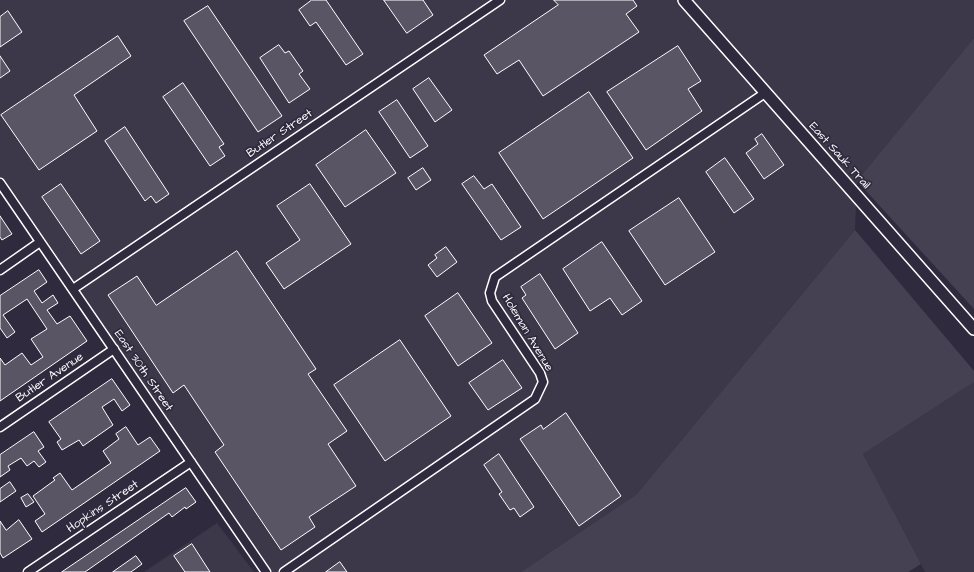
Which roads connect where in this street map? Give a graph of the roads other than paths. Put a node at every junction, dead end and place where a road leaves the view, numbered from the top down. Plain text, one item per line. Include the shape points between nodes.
1 (500, 0) edge
2 (684, 0) edge
3 (765, 92) junction
4 (0, 183) edge
5 (40, 242) junction
6 (0, 270) edge
7 (73, 289) junction
8 (974, 329) edge
9 (114, 349) junction
10 (0, 427) edge
11 (191, 462) junction
12 (262, 571) edge
13 (28, 572) edge
14 (284, 572) edge

1 - 7 street, Butler Street
2 - 3 main road, East Sauk Trail
3 - 8 main road, East Sauk Trail
3 - 14 street, Holeman Avenue via 495,277 490,293 492,301 540,373 543,382 535,399
4 - 5 street, East 30th Street
5 - 6 street
5 - 7 street, East 30th Street
7 - 9 street, East 30th Street
9 - 10 street, Butler Avenue
9 - 11 street, East 30th Street
11 - 12 street, East 30th Street
11 - 13 street, Hopkins Street

